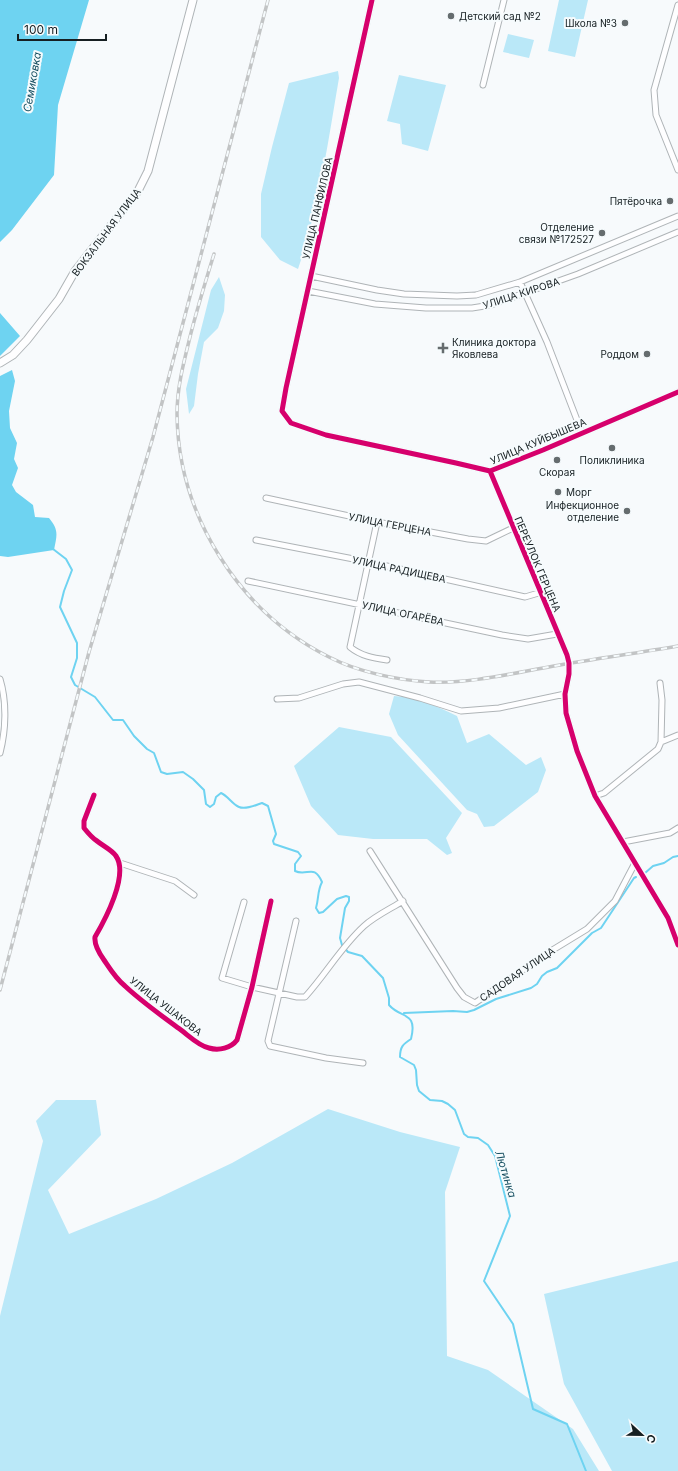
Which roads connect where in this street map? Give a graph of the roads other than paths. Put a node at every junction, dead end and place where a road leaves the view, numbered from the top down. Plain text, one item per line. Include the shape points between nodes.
1 (193, 0) edge
2 (372, 0) edge
3 (504, 0) edge
4 (678, 5) edge
5 (483, 84) dead end
6 (678, 170) edge
7 (678, 216) edge
8 (678, 232) edge
9 (311, 276) junction
10 (520, 282) junction
11 (308, 291) junction
12 (526, 293) junction
13 (0, 363) edge
14 (678, 392) edge
15 (286, 418) joint
16 (582, 433) junction
17 (490, 471) junction
18 (266, 498) dead end
19 (378, 522) junction
20 (513, 528) junction
21 (256, 540) dead end
22 (369, 562) junction
23 (248, 581) dead end
24 (542, 592) junction
25 (359, 604) junction
26 (558, 634) junction
27 (386, 660) dead end
28 (0, 679) edge
29 (660, 683) dead end
30 (565, 694) junction
31 (277, 699) dead end
32 (678, 735) edge
33 (661, 742) junction
34 (0, 753) edge
35 (94, 795) dead end
36 (595, 796) junction
37 (678, 828) edge
38 (623, 842) junction
39 (370, 851) dead end
40 (120, 863) junction
41 (634, 863) junction
42 (194, 895) dead end
43 (271, 901) dead end
44 (403, 901) junction
45 (244, 902) dead end
46 (296, 921) dead end
47 (678, 945) edge
48 (252, 987) junction
49 (279, 993) junction
50 (364, 1063) dead end

1 - 13 main road, ВОКЗАЛЬНАЯ УЛИЦА via 148,171 138,190 75,271 59,299 27,340 13,355
2 - 9 street, УЛИЦА ПАНФИЛОВА
3 - 5 street
4 - 6 street via 654,90 656,115
7 - 10 street, УЛИЦА КИРОВА
8 - 12 street, УЛИЦА КИРОВА
9 - 10 street, УЛИЦА КИРОВА via 404,294 457,296 476,295
9 - 11 street, УЛИЦА ПАНФИЛОВА
10 - 12 street
11 - 12 street, УЛИЦА КИРОВА via 375,304 426,308 472,308 491,305
11 - 15 street, УЛИЦА ПАНФИЛОВА via 282,411
12 - 16 street
14 - 16 street, УЛИЦА КУЙБЫШЕВА
15 - 17 street, УЛИЦА КУЙБЫШЕВА via 292,423 326,435
16 - 17 street, УЛИЦА КУЙБЫШЕВА
17 - 20 street, ПЕРЕУЛОК ГЕРЦЕНА
18 - 19 street, УЛИЦА ГЕРЦЕНА
19 - 20 street, УЛИЦА ГЕРЦЕНА via 486,541
19 - 22 street
20 - 24 street, ПЕРЕУЛОК ГЕРЦЕНА
21 - 22 street, УЛИЦА РАДИЩЕВА
22 - 24 street, УЛИЦА РАДИЩЕВА via 525,597
22 - 25 street
23 - 25 street, УЛИЦА ОГАРЁВА
24 - 26 street, ПЕРЕУЛОК ГЕРЦЕНА
25 - 26 street, УЛИЦА ОГАРЁВА via 528,639
25 - 27 street via 350,647 369,657
26 - 30 street, ПЕРЕУЛОК ГЕРЦЕНА via 569,663
28 - 34 street via 4,693 5,715
29 - 33 street
30 - 31 street via 499,708 461,711 359,682 343,684 299,698
30 - 36 street via 566,713 577,751
32 - 33 street
33 - 36 street via 658,749 640,764 604,793
35 - 40 street via 84,821 84,828 95,840 116,855
36 - 38 street
37 - 38 street
38 - 41 street
39 - 44 street, САДОВАЯ УЛИЦА
40 - 42 street via 175,880
40 - 48 street, УЛИЦА УШАКОВА via 120,874 110,911 95,942 100,954 124,986 209,1048 224,1048 233,1045 237,1040
41 - 44 street, САДОВАЯ УЛИЦА via 615,901 587,929 475,1003 464,997
41 - 47 street via 668,918
43 - 48 street
44 - 49 street via 364,925 305,997
45 - 48 street via 222,978
46 - 49 street
48 - 49 street
49 - 50 street via 268,1041 270,1046

